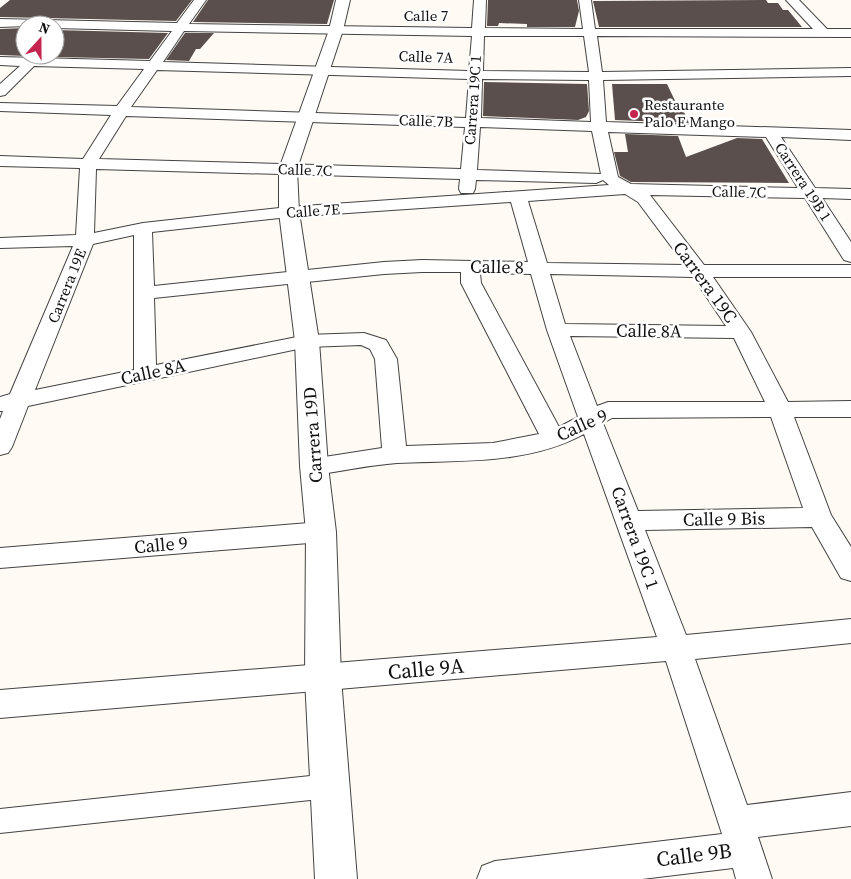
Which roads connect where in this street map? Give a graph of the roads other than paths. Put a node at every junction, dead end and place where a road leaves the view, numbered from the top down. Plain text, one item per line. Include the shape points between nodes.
1 (200, 0) edge
2 (343, 0) edge
3 (480, 0) edge
4 (585, 0) edge
5 (792, 0) edge
6 (0, 23) edge
7 (182, 26) junction
8 (336, 30) junction
9 (478, 32) junction
10 (592, 32) junction
11 (830, 33) junction
12 (851, 33) edge
13 (851, 44) edge
14 (0, 61) edge
15 (15, 61) edge
16 (65, 63) edge
17 (155, 64) junction
18 (29, 65) edge
19 (322, 70) junction
20 (474, 75) junction
21 (849, 75) edge
22 (596, 76) junction
23 (0, 92) edge
24 (0, 107) edge
25 (121, 111) junction
26 (307, 118) junction
27 (473, 122) junction
28 (599, 126) junction
29 (772, 133) junction
30 (851, 135) edge
31 (0, 162) edge
32 (88, 164) junction
33 (288, 169) junction
34 (468, 174) junction
35 (619, 184) junction
36 (810, 194) junction
37 (851, 194) edge
38 (518, 197) junction
39 (467, 201) junction
40 (288, 212) junction
41 (143, 228) junction
42 (86, 240) junction
43 (0, 243) edge
44 (851, 256) edge
45 (470, 267) junction
46 (538, 268) junction
47 (699, 271) junction
48 (851, 271) edge
49 (298, 278) junction
50 (144, 293) junction
51 (557, 330) junction
52 (741, 332) junction
53 (307, 341) junction
54 (146, 373) junction
55 (9, 403) edge
56 (780, 409) junction
57 (851, 409) edge
58 (592, 420) junction
59 (553, 438) junction
60 (0, 447) edge
61 (395, 455) junction
62 (314, 466) junction
63 (819, 517) junction
64 (629, 520) junction
65 (321, 532) junction
66 (0, 558) edge
67 (851, 570) edge
68 (851, 631) edge
69 (676, 648) junction
70 (323, 678) junction
71 (0, 704) edge
72 (329, 786) junction
73 (851, 809) edge
74 (0, 820) edge
75 (745, 850) edge
76 (336, 879) edge
77 (495, 879) edge

1 - 7 street
2 - 8 street, Carrera 19D
3 - 9 street, Carrera 19C 1
4 - 10 street
5 - 11 street
6 - 7 street, Calle 7
7 - 8 street, Calle 7
7 - 17 street
8 - 9 street, Calle 7
8 - 19 street, Carrera 19D
9 - 10 street, Calle 7
9 - 20 street, Carrera 19C 1
10 - 11 street, Calle 7
10 - 22 street
11 - 12 street, Calle 7
11 - 13 street
14 - 15 street, Calle 7A
16 - 17 street, Calle 7A
17 - 19 street, Calle 7A
17 - 25 street
18 - 23 street
19 - 20 street, Calle 7A
19 - 26 street, Carrera 19D
20 - 22 street, Calle 7A
20 - 27 street, Carrera 19C 1
21 - 22 street, Calle 7A
22 - 28 street
24 - 25 street, Calle 7B
25 - 26 street, Calle 7B
25 - 32 street
26 - 27 street, Calle 7B
26 - 33 street, Carrera 19D
27 - 28 street, Calle 7B
27 - 34 street, Carrera 19C 1
28 - 29 street, Calle 7B
28 - 35 street
29 - 30 street, Calle 7B
29 - 36 street, Carrera 19B 1
31 - 32 street, Calle 7C
32 - 33 street, Calle 7C
32 - 42 street, Carrera 19E
33 - 34 street, Calle 7C
33 - 40 street, Carrera 19D
34 - 35 street, Calle 7C
34 - 39 street, Carrera 19C 1
35 - 36 street, Calle 7C
35 - 38 street, Calle 7E
35 - 47 street, Carrera 19C via 644,198
36 - 37 street, Calle 7C
36 - 44 street, Carrera 19B 1
38 - 39 street, Calle 7E
38 - 46 street, Carrera 19C 1
39 - 40 street, Calle 7E
40 - 41 street, Calle 7E
40 - 49 street, Carrera 19D
41 - 42 street, Calle 7E
41 - 50 street
42 - 43 street, Calle 7E
42 - 55 street, Carrera 19E
45 - 46 street, Calle 8
45 - 49 street, Calle 8 via 384,268
45 - 59 street via 471,283
46 - 47 street, Calle 8
46 - 51 street, Carrera 19C 1
47 - 48 street, Calle 8
47 - 52 street, Carrera 19C
49 - 50 street, Calle 8
49 - 53 street, Carrera 19D
50 - 54 street
51 - 52 street, Calle 8A
51 - 58 street, Carrera 19C 1
52 - 56 street, Carrera 19C
53 - 54 street, Calle 8A
53 - 61 street, Calle 8A via 364,339 379,345 386,359
53 - 62 street, Carrera 19D
54 - 55 street, Calle 8A
55 - 60 street, Carrera 19E
56 - 57 street, Calle 9
56 - 58 street, Calle 9 via 608,410
56 - 63 street, Carrera 19C
58 - 59 street, Calle 9
58 - 64 street, Carrera 19C 1
59 - 61 street, Calle 9 via 493,451
61 - 62 street, Calle 9
62 - 65 street, Carrera 19D
63 - 64 street, Calle 9 Bis
63 - 67 street, Carrera 19C
64 - 69 street, Carrera 19C 1
65 - 66 street, Calle 9
65 - 70 street, Carrera 19D
68 - 69 street, Calle 9A
69 - 70 street, Calle 9A
69 - 75 street, Carrera 19C 1
70 - 71 street, Calle 9A
70 - 72 street, Carrera 19D
72 - 74 street
72 - 76 street, Carrera 19D
73 - 75 street, Calle 9B
75 - 77 street, Calle 9B

